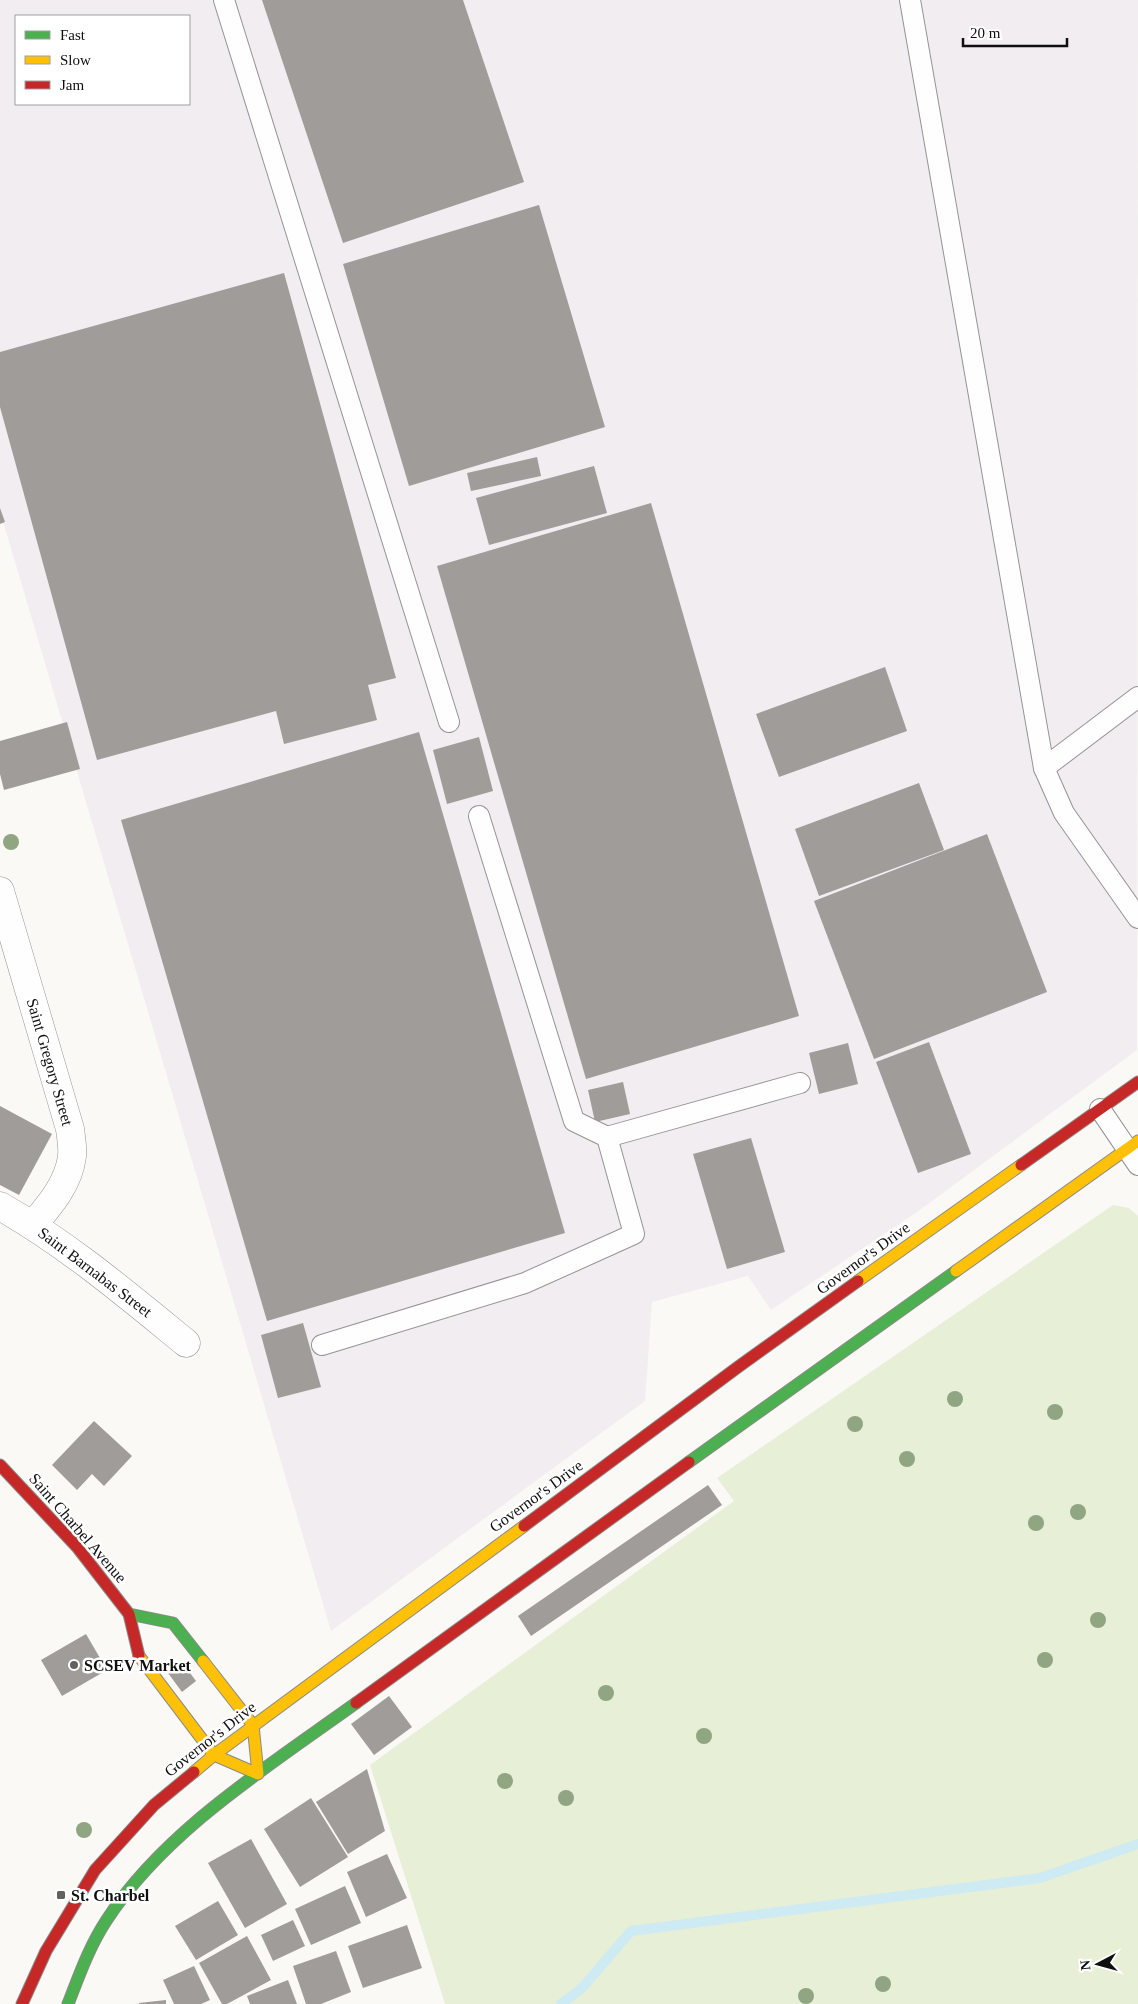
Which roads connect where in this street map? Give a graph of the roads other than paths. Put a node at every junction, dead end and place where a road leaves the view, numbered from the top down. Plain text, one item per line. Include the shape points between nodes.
1 (224, 0) edge
2 (910, 0) edge
3 (1138, 697) edge
4 (449, 722) dead end
5 (1044, 768) junction
6 (479, 816) dead end
7 (0, 891) edge
8 (1138, 918) edge
9 (4, 921) edge
10 (1138, 1082) edge
11 (800, 1083) dead end
12 (1100, 1109) junction
13 (607, 1138) junction
14 (1132, 1145) edge
15 (1138, 1166) edge
16 (0, 1206) edge
17 (33, 1225) junction
18 (186, 1343) dead end
19 (322, 1345) dead end
20 (0, 1466) edge
21 (129, 1614) junction
22 (253, 1725) junction
23 (214, 1755) junction
24 (258, 1774) junction
25 (22, 2004) edge
26 (68, 2004) edge

1 - 4 lane
2 - 5 lane
3 - 5 lane
5 - 8 lane via 1064,813
6 - 13 lane via 574,1121
7 - 9 street, Saint Gregory Street
9 - 17 street, Saint Gregory Street via 70,1129 72,1156 66,1177 52,1202
10 - 12 main road, Governor's Drive
11 - 13 lane
12 - 14 lane
12 - 22 main road, Governor's Drive via 738,1367
13 - 19 lane via 634,1234 525,1283
14 - 15 lane
14 - 24 main road
16 - 17 street, Saint Barnabas Street
17 - 18 street, Saint Barnabas Street via 113,1283
20 - 21 main road, Saint Charbel Avenue via 76,1547
21 - 22 main road via 173,1623
21 - 23 main road, Saint Charbel Avenue via 139,1656
22 - 23 main road, Governor's Drive
22 - 24 main road
23 - 24 main road, Saint Charbel Avenue
23 - 25 main road, Governor's Drive via 154,1805 95,1870 46,1951
24 - 26 main road via 181,1835 126,1893 105,1922 84,1962

